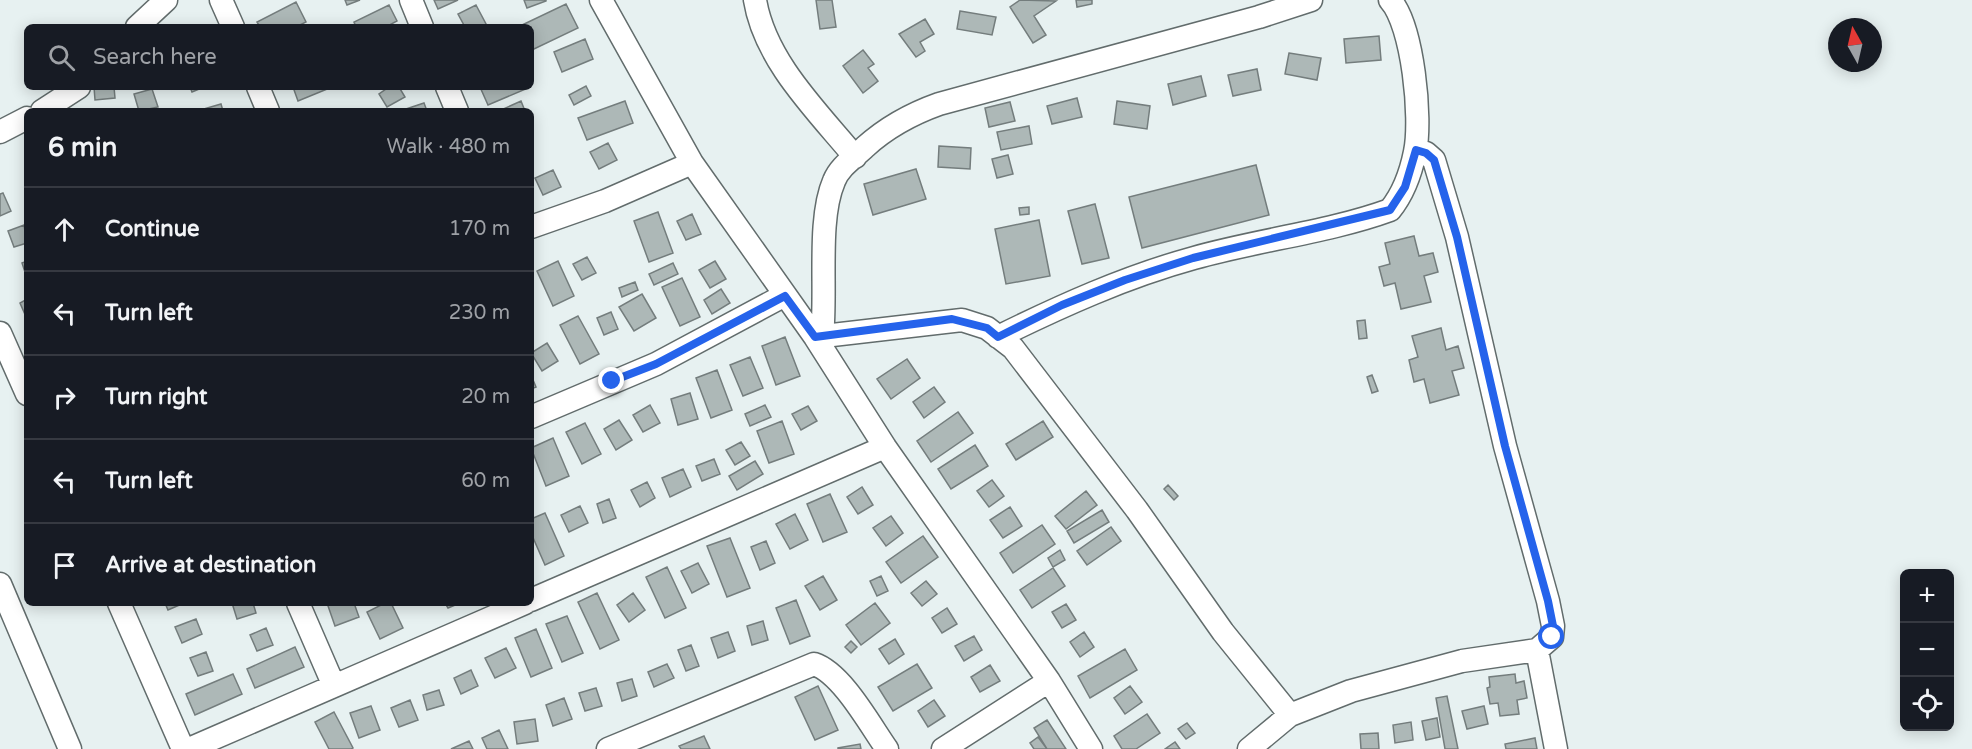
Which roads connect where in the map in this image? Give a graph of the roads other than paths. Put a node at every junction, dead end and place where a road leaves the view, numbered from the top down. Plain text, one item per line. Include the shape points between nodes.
1 (166, 0) edge
2 (221, 0) edge
3 (411, 0) edge
4 (601, 0) edge
5 (755, 0) edge
6 (1311, 0) edge
7 (1390, 0) edge
8 (140, 24) edge
9 (231, 24) edge
10 (421, 24) edge
11 (259, 90) edge
12 (448, 90) edge
13 (78, 97) edge
14 (50, 108) edge
15 (267, 108) edge
16 (456, 108) edge
17 (24, 120) edge
18 (0, 132) edge
19 (1416, 150) junction
20 (855, 157) junction
21 (692, 163) junction
22 (534, 226) edge
23 (785, 296) junction
24 (0, 333) edge
25 (818, 336) junction
26 (998, 337) junction
27 (24, 387) edge
28 (534, 416) edge
29 (885, 447) junction
30 (0, 584) edge
31 (534, 599) edge
32 (120, 606) edge
33 (299, 606) edge
34 (518, 606) edge
35 (1537, 650) junction
36 (1049, 681) junction
37 (334, 686) junction
38 (1290, 715) junction
39 (70, 749) edge
40 (183, 749) edge
41 (189, 749) edge
42 (608, 749) edge
43 (887, 749) edge
44 (943, 749) edge
45 (1091, 749) edge
46 (1249, 749) edge
47 (1556, 749) edge

1 - 8 street
2 - 9 street
3 - 10 street
4 - 21 street
5 - 20 street via 766,36 782,66
6 - 20 street via 939,104 885,130
7 - 19 street via 1402,24 1415,80
11 - 15 street
12 - 16 street
13 - 14 street
17 - 18 street
19 - 26 street via 1405,187 1390,210 1182,262 1062,305
19 - 35 street via 1434,160 1457,237 1505,446 1548,601 1552,637
20 - 25 street via 841,169 829,201
21 - 22 street via 605,201
21 - 23 street
23 - 25 street
23 - 28 street via 656,364
24 - 27 street
25 - 26 street via 952,319 987,328
25 - 29 street
26 - 38 street via 1012,348 1130,501 1223,632
29 - 31 street
29 - 36 street
30 - 39 street
32 - 40 street
33 - 37 street
34 - 37 street
35 - 38 street via 1462,661 1351,691
35 - 47 street
36 - 44 street
36 - 45 street
37 - 41 street
38 - 46 street
42 - 43 street via 814,664 835,677

